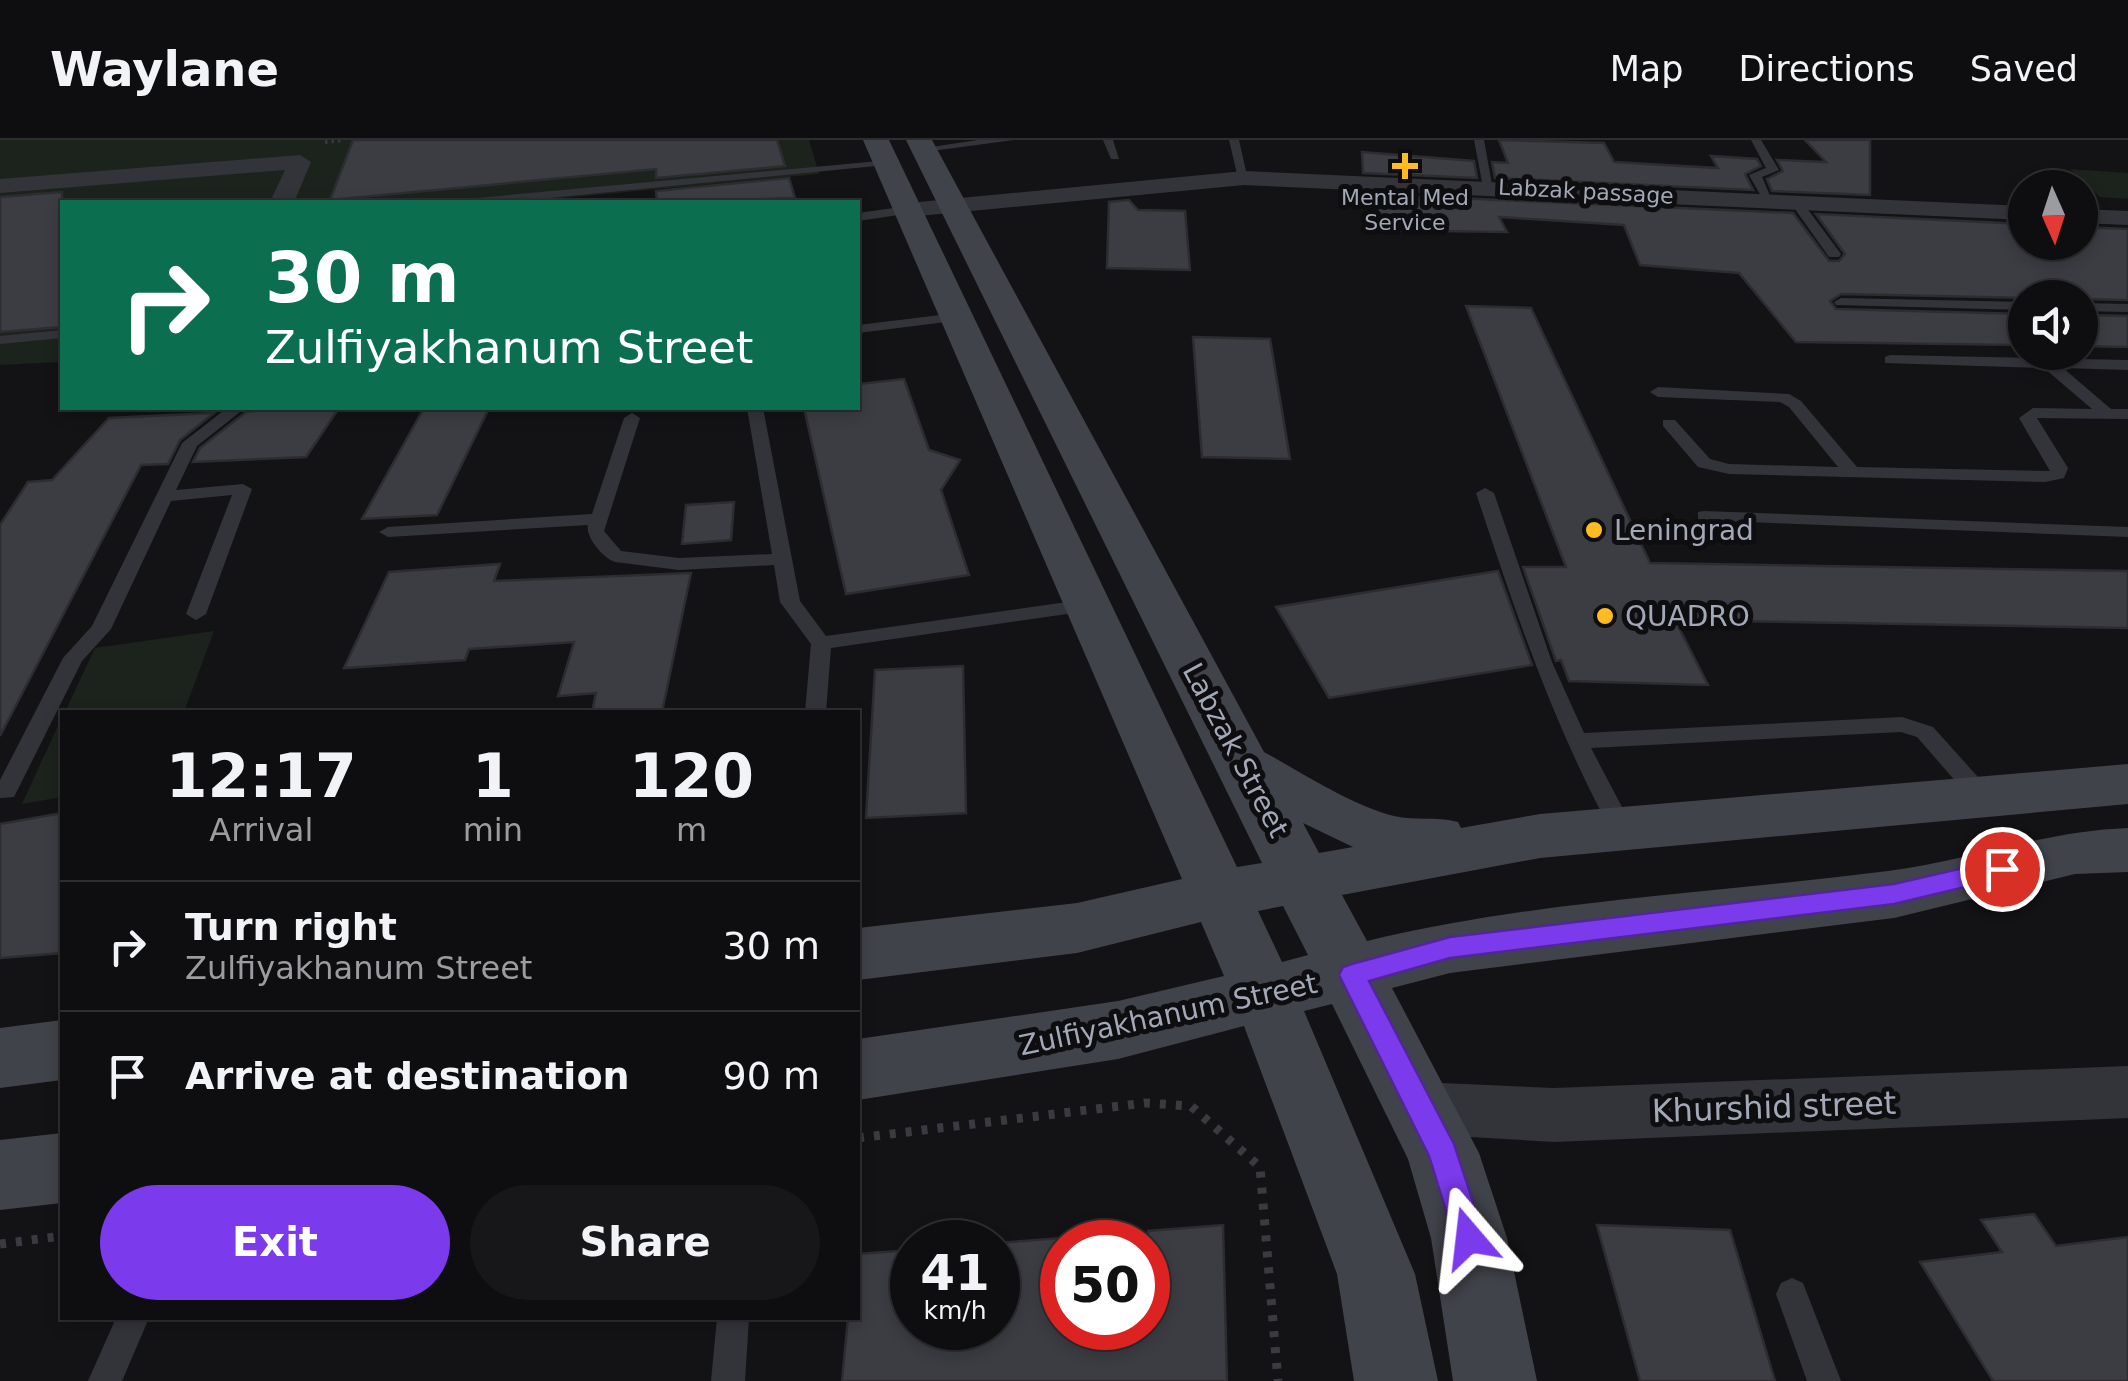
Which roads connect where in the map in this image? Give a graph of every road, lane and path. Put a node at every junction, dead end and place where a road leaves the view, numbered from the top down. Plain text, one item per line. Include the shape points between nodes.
1 (1009, 140) edge
2 (1108, 140) edge
3 (1234, 140) edge
4 (1479, 140) edge
5 (1756, 140) edge
6 (922, 144) edge
7 (881, 151) edge
8 (1116, 157) dead end
9 (1244, 178) junction
10 (0, 186) edge
11 (622, 186) junction
12 (1488, 187) junction
13 (283, 200) edge
14 (494, 200) edge
15 (624, 200) edge
16 (1770, 200) junction
17 (1796, 202) junction
18 (931, 208) junction
19 (2008, 212) edge
20 (860, 217) edge
21 (2098, 217) edge
22 (2128, 218) edge
23 (1834, 254) dead end
24 (1841, 302) dead end
25 (2008, 306) edge
26 (2098, 307) edge
27 (2128, 308) edge
28 (957, 317) junction
29 (860, 328) edge
30 (60, 334) edge
31 (0, 340) edge
32 (1890, 360) dead end
33 (2008, 362) edge
34 (2098, 364) edge
35 (2128, 365) edge
36 (2056, 370) edge
37 (1658, 392) dead end
38 (234, 410) edge
39 (755, 410) edge
40 (2105, 412) junction
41 (2128, 414) edge
42 (632, 418) dead end
43 (1669, 423) dead end
44 (1852, 472) junction
45 (1484, 493) dead end
46 (164, 496) junction
47 (1704, 516) dead end
48 (599, 519) junction
49 (388, 532) dead end
50 (2128, 532) edge
51 (781, 559) junction
52 (1088, 605) junction
53 (196, 614) dead end
54 (821, 644) junction
55 (815, 710) edge
56 (1576, 741) junction
57 (1244, 765) junction
58 (2128, 784) edge
59 (6, 791) dead end
60 (1979, 794) junction
61 (1621, 828) junction
62 (1540, 836) junction
63 (2128, 850) edge
64 (1303, 878) junction
65 (1219, 894) junction
66 (860, 954) edge
67 (1352, 975) junction
68 (1266, 995) junction
69 (60, 1050) edge
70 (0, 1058) edge
71 (860, 1070) edge
72 (2126, 1095) edge
73 (1420, 1108) junction
74 (860, 1138) edge
75 (60, 1168) edge
76 (0, 1175) edge
77 (60, 1236) edge
78 (0, 1244) edge
79 (1792, 1294) dead end
80 (132, 1320) edge
81 (733, 1320) edge
82 (105, 1381) edge
83 (728, 1381) edge
84 (1278, 1381) edge
85 (1396, 1381) edge
86 (1494, 1381) edge
87 (1824, 1381) edge

1 - 6 lane
2 - 8 lane
3 - 9 lane
4 - 12 lane
5 - 16 lane via 1773,170 1755,175
6 - 18 main road, Labzak Street
7 - 11 lane
7 - 18 main road, Labzak Street
9 - 12 street, Labzak passage
9 - 18 street, Labzak passage
10 - 13 street via 300,162
11 - 14 lane
11 - 15 lane
12 - 16 street, Labzak passage
16 - 17 street, Labzak passage
17 - 19 street, Labzak passage
17 - 23 lane
18 - 20 lane
18 - 28 main road, Labzak Street
18 - 57 main road, Labzak Street
21 - 22 street
24 - 25 lane
26 - 27 lane
28 - 29 lane
28 - 52 main road, Labzak Street
30 - 31 lane
32 - 33 lane
34 - 35 lane
36 - 40 lane
37 - 44 lane via 1783,397
38 - 46 lane via 190,444
39 - 51 lane
40 - 41 lane
40 - 44 lane via 2046,411 2027,418 2058,474
42 - 48 lane
43 - 44 lane via 1704,463
45 - 56 lane
46 - 53 lane via 243,489
46 - 59 lane via 101,629 74,658
47 - 50 lane
48 - 49 lane
48 - 51 lane via 595,532 615,556 679,564
51 - 54 lane via 790,602
52 - 54 lane
52 - 65 main road, Labzak Street
54 - 55 lane
56 - 60 lane via 1902,724 1924,732
56 - 61 lane
57 - 62 main road via 1389,838
57 - 64 main road, Labzak Street
58 - 60 main road
60 - 61 main road
61 - 62 main road
62 - 64 main road
63 - 67 main road, Zulfiyakhanum Street via 2074,852 1894,894 1450,947
64 - 65 main road
64 - 67 main road, Labzak Street
65 - 66 main road via 1077,928
65 - 68 main road, Labzak Street
67 - 68 main road, Zulfiyakhanum Street
67 - 73 main road, Labzak Street
68 - 71 main road, Zulfiyakhanum Street via 1118,1030
68 - 85 main road, Labzak Street via 1376,1274
69 - 70 main road
72 - 73 street, Khurshid street via 1554,1116
73 - 86 main road, Labzak Street via 1444,1154 1469,1238
74 - 84 path via 1145,1103 1191,1106 1260,1166
75 - 76 main road
77 - 78 path
79 - 87 lane
80 - 82 lane
81 - 83 lane

